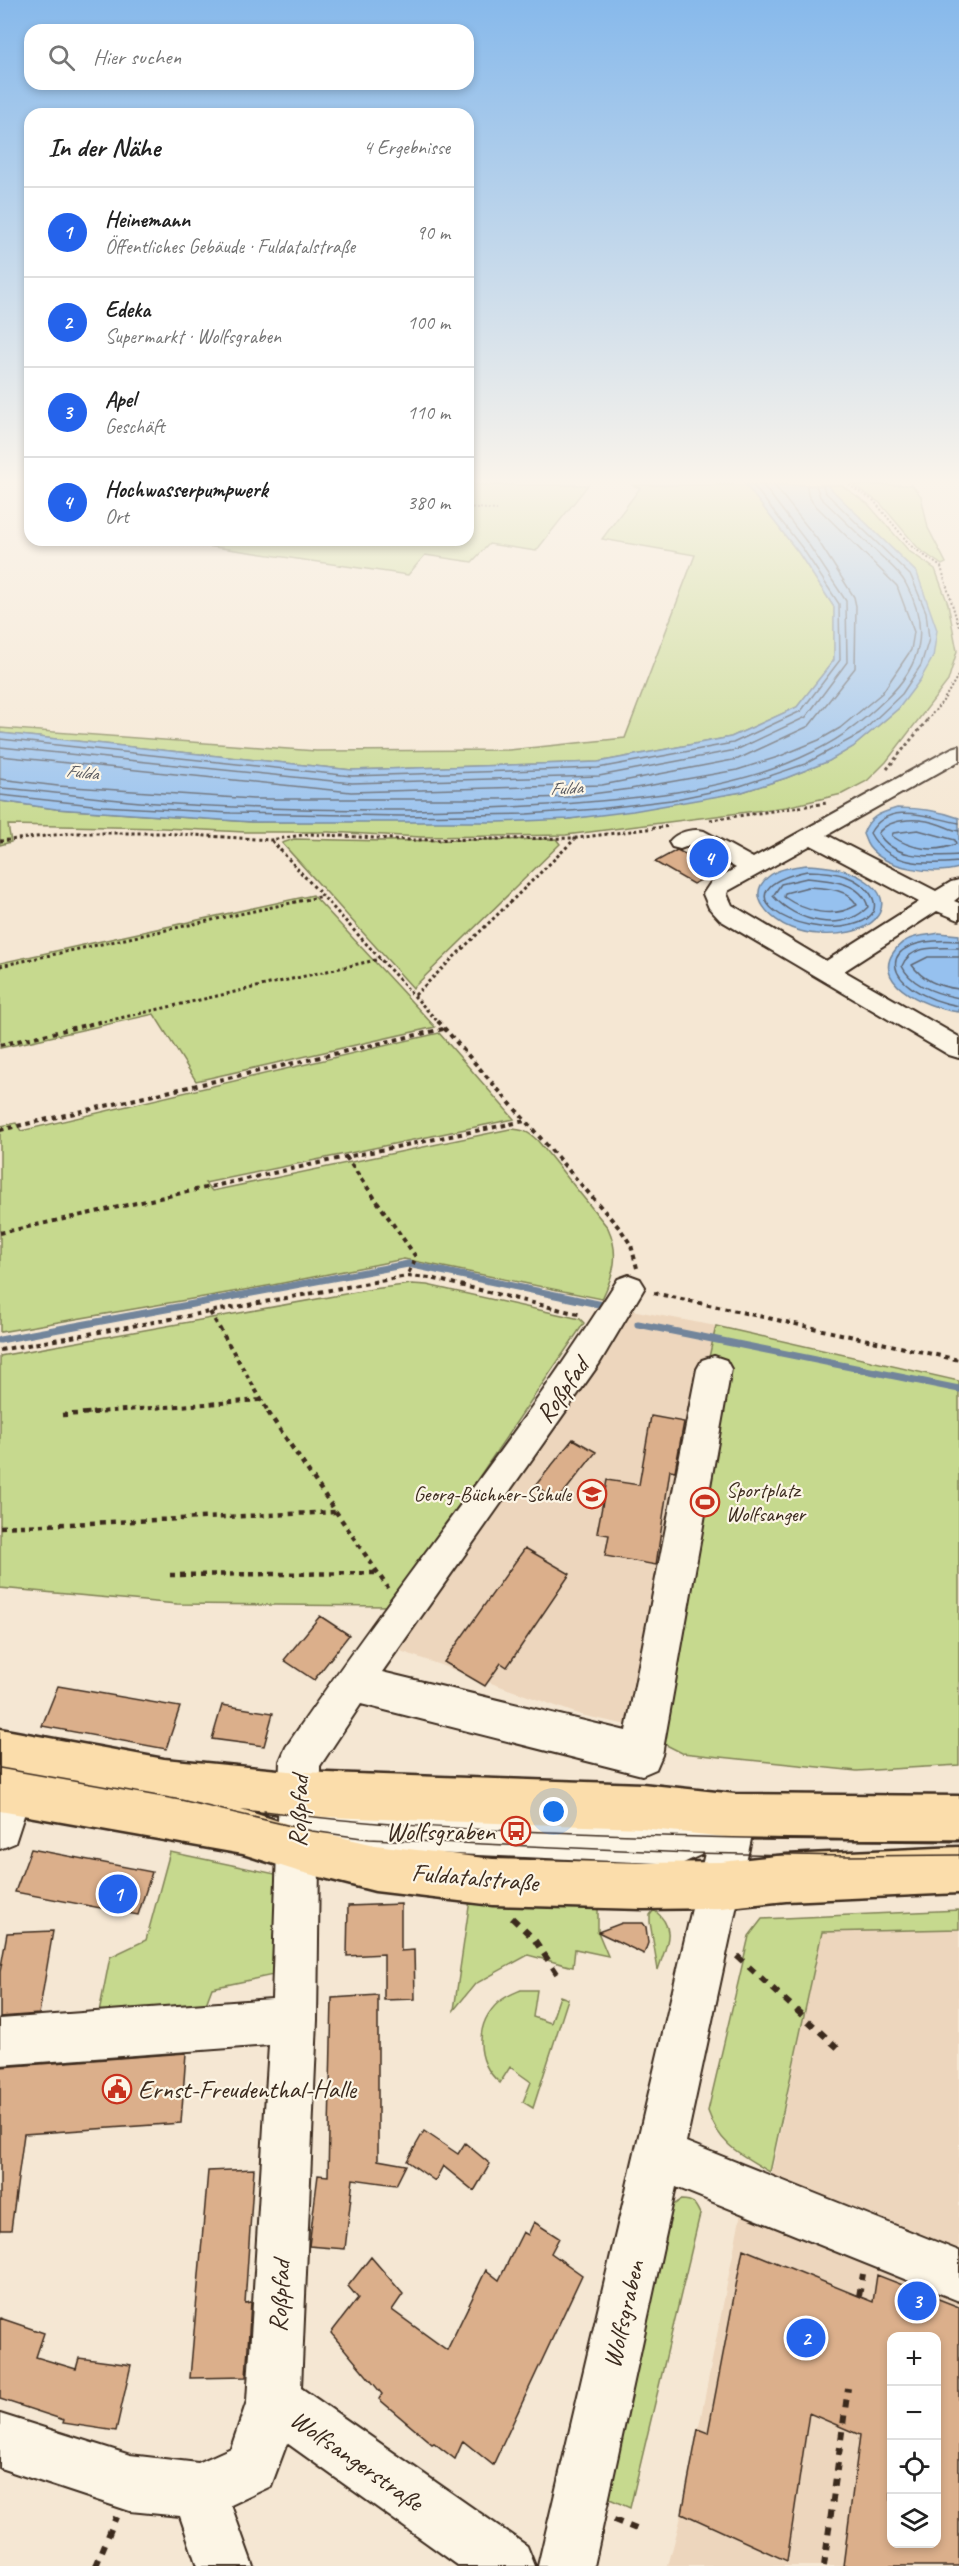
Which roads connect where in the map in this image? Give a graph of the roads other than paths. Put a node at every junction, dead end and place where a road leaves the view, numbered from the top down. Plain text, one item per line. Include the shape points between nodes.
1 (959, 752) edge
2 (679, 833) road end
3 (811, 836) junction
4 (753, 868) junction
5 (959, 887) edge
6 (937, 901) junction
7 (959, 913) edge
8 (825, 972) junction
9 (959, 1049) edge
10 (629, 1287) road end
11 (714, 1369) dead end
12 (352, 1683) junction
13 (0, 1750) edge
14 (299, 1794) junction
15 (4, 1803) edge
16 (735, 1816) junction
17 (959, 1818) edge
18 (341, 1828) junction
19 (681, 1843) junction
20 (297, 1849) junction
21 (959, 1870) edge
22 (721, 1885) junction
23 (294, 2020) junction
24 (0, 2042) edge
25 (659, 2156) junction
26 (959, 2276) edge
27 (274, 2401) junction
28 (0, 2441) edge
29 (199, 2491) junction
30 (225, 2566) edge
31 (507, 2566) edge
32 (566, 2566) edge

1 - 3 street
2 - 4 street via 696,836
3 - 4 street
3 - 6 street
4 - 8 street via 719,887 715,894 721,908
5 - 6 street
6 - 7 street
6 - 8 street
8 - 9 street
10 - 12 street, Roßpfad via 587,1355
11 - 12 street via 642,1755
12 - 14 street, Roßpfad via 300,1761
13 - 14 main road via 164,1780
14 - 16 main road via 642,1806
14 - 18 street
14 - 20 street, Roßpfad
15 - 20 main road, Fuldatalstraße via 243,1832
16 - 17 main road
16 - 19 street
16 - 22 street, Wolfsgraben
18 - 19 street
18 - 20 street
19 - 22 street
20 - 22 main road, Fuldatalstraße via 375,1868 493,1882
20 - 23 street, Roßpfad
21 - 22 main road, Fuldatalstraße
22 - 25 street, Wolfsgraben
23 - 24 street
23 - 27 street, Roßpfad
25 - 26 street
25 - 32 street, Wolfsgraben
27 - 29 street, Wolfsangerstraße via 252,2467
27 - 31 street, Wolfsangerstraße
28 - 29 street via 130,2483
29 - 30 street

